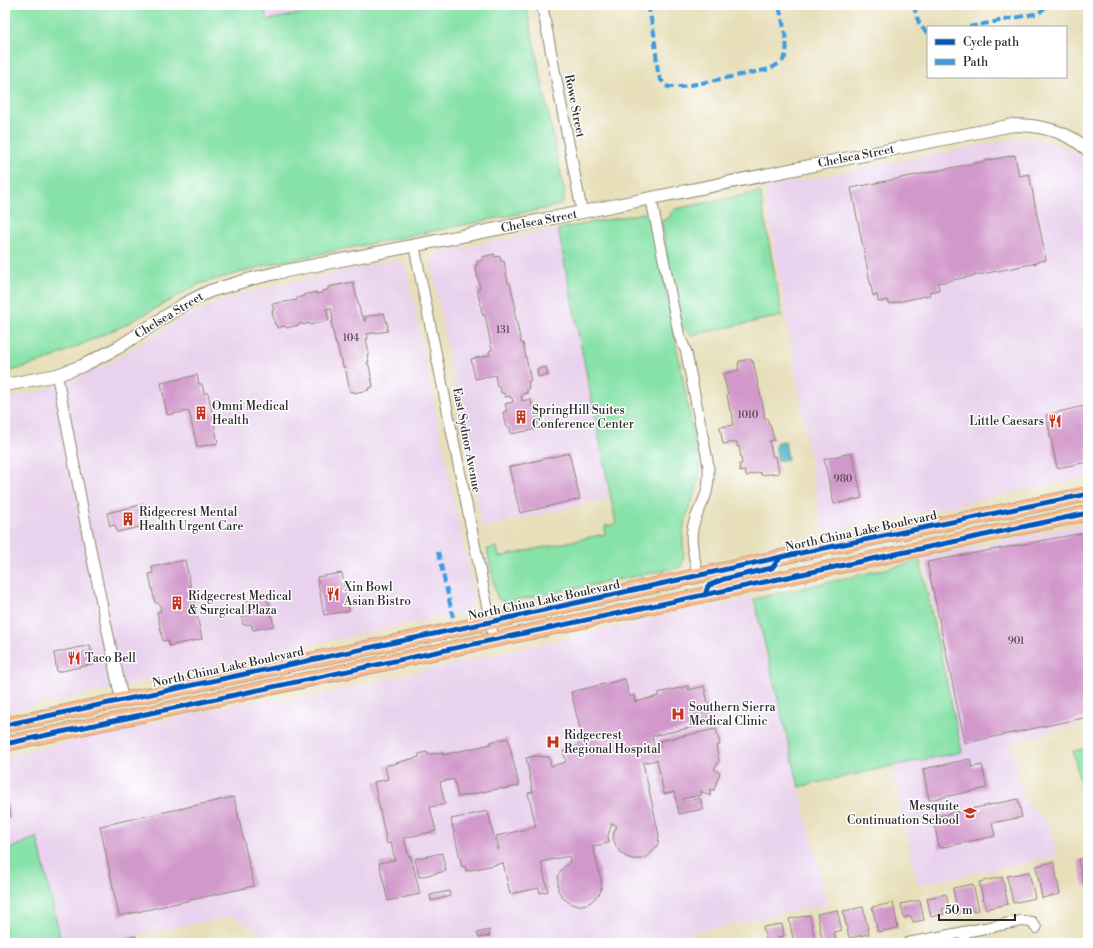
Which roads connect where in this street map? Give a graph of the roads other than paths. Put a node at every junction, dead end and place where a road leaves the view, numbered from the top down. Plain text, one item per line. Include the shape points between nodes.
1 (542, 5) edge
2 (1088, 150) edge
3 (651, 198) junction
4 (582, 212) junction
5 (414, 245) junction
6 (57, 375) junction
7 (5, 385) edge
8 (1088, 494) edge
9 (1088, 513) edge
10 (781, 557) junction
11 (698, 576) junction
12 (705, 595) junction
13 (490, 622) junction
14 (494, 640) junction
15 (116, 667) joint
16 (122, 700) junction
17 (5, 726) edge
18 (5, 744) edge
19 (1036, 928) dead end
20 (963, 932) junction
21 (908, 943) edge
22 (966, 943) edge

1 - 4 street, Rowe Street
2 - 3 street, Chelsea Street via 1070,137 1031,125 1013,125
3 - 4 street, Chelsea Street
3 - 11 street via 679,335 686,351 708,463 706,494 692,532
4 - 5 street, Chelsea Street
5 - 6 street, Chelsea Street via 276,273 210,291 184,304 119,347
5 - 13 street, East Sydnor Avenue
6 - 7 street, Chelsea Street
6 - 15 street
8 - 10 main road, North China Lake Boulevard
9 - 12 main road
10 - 11 main road, North China Lake Boulevard
10 - 12 main road via 772,568 712,584 708,586
11 - 13 main road, North China Lake Boulevard
12 - 14 main road
13 - 14 street, East Sydnor Avenue
13 - 16 main road, North China Lake Boulevard
14 - 18 main road
15 - 16 street
16 - 17 main road, North China Lake Boulevard
19 - 20 street via 1032,922 1021,920
20 - 21 street
20 - 22 street

